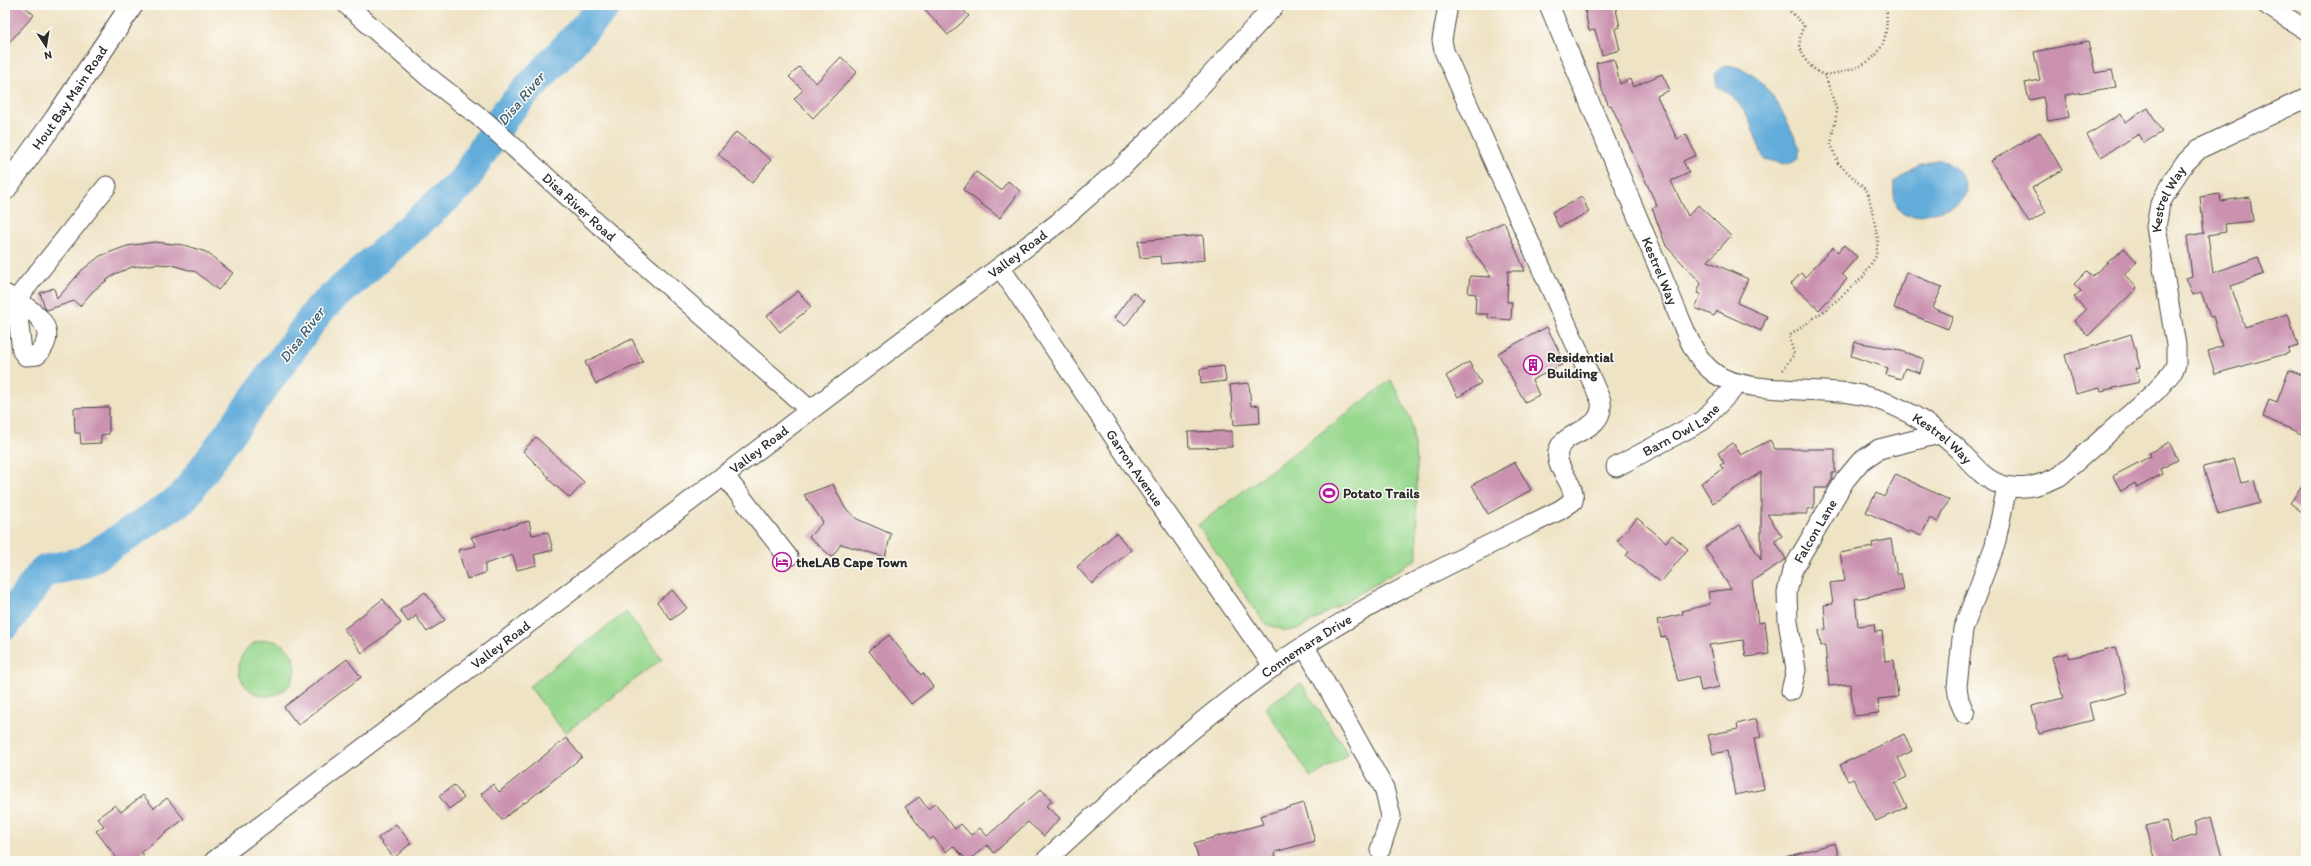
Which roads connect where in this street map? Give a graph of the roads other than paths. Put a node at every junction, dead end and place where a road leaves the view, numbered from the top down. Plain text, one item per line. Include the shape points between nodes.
1 (132, 5) edge
2 (347, 5) edge
3 (1275, 5) edge
4 (1448, 5) edge
5 (1549, 5) edge
6 (2267, 5) edge
7 (2306, 30) edge
8 (2306, 98) edge
9 (107, 186) dead end
10 (5, 188) edge
11 (1000, 267) junction
12 (10, 297) edge
13 (1738, 383) junction
14 (810, 410) junction
15 (1939, 434) junction
16 (1616, 467) dead end
17 (724, 475) junction
18 (2007, 487) junction
19 (788, 557) dead end
20 (1305, 647) junction
21 (1274, 667) junction
22 (1791, 691) dead end
23 (1965, 714) dead end
24 (1380, 850) dead end
25 (214, 861) edge
26 (1045, 861) edge

1 - 10 main road, Hout Bay Main Road via 55,120
2 - 14 street, Disa River Road via 427,76 486,122 596,223
3 - 11 street, Valley Road via 1174,115 1123,166 1058,223
4 - 20 street, Connemara Drive via 1442,40 1444,51 1601,401 1601,412 1598,418 1559,448 1557,459 1573,493 1574,499 1570,504 1367,607
5 - 13 street, Kestrel Way via 1694,350 1713,372
6 - 7 street
8 - 18 street, Kestrel Way via 2200,149 2184,164 2160,204 2156,227 2176,349 2176,364 2173,371 2156,391 2060,476 2030,487
9 - 12 street
11 - 14 street, Valley Road
11 - 21 street, Garron Avenue via 1134,467
13 - 15 street, Kestrel Way via 1850,393 1877,399 1903,409
13 - 16 street, Barn Owl Lane via 1702,421
14 - 17 street, Valley Road
15 - 18 street, Kestrel Way via 1990,479
15 - 22 street, Falcon Lane via 1879,449 1860,462 1845,480 1792,571 1787,592 1788,621 1796,670
17 - 19 street
17 - 25 street, Valley Road
18 - 23 street via 1995,545 1963,629 1957,687
20 - 21 street, Connemara Drive
20 - 24 street via 1384,788 1391,816
21 - 26 street, Connemara Drive via 1174,744

